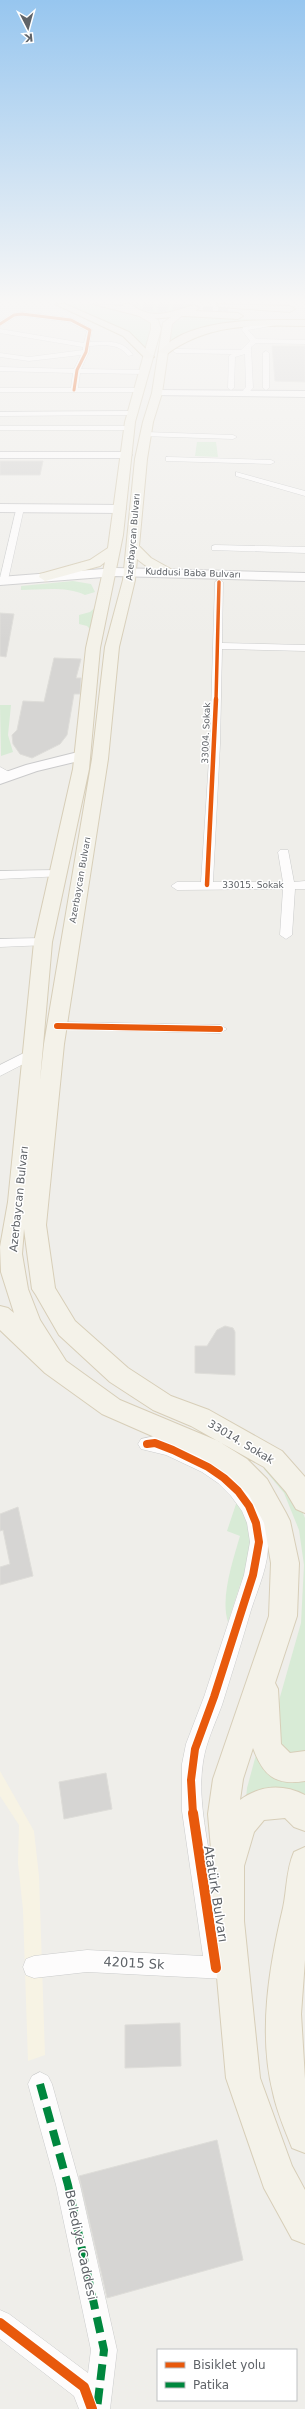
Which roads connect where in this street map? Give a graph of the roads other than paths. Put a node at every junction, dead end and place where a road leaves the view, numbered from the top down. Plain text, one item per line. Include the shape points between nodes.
1 (39, 416) edge
2 (67, 416) edge
3 (132, 416) edge
4 (150, 416) edge
5 (35, 427) junction
6 (67, 427) junction
7 (0, 428) edge
8 (130, 428) junction
9 (145, 434) junction
10 (233, 437) dead end
11 (0, 455) edge
12 (126, 455) junction
13 (169, 459) dead end
14 (271, 462) dead end
15 (239, 474) dead end
16 (305, 494) edge
17 (0, 508) edge
18 (20, 508) junction
19 (120, 509) junction
20 (14, 540) junction
21 (0, 543) edge
22 (132, 546) junction
23 (215, 548) dead end
24 (114, 550) junction
25 (305, 550) edge
26 (110, 572) junction
27 (170, 572) junction
28 (130, 576) junction
29 (45, 577) junction
30 (305, 577) edge
31 (2, 581) edge
32 (219, 582) junction
33 (305, 584) edge
34 (217, 646) junction
35 (305, 648) edge
36 (82, 763) junction
37 (3, 775) edge
38 (0, 793) edge
39 (284, 852) dead end
40 (59, 874) junction
41 (0, 875) edge
42 (207, 885) junction
43 (289, 885) junction
44 (177, 886) dead end
45 (305, 886) edge
46 (286, 935) dead end
47 (43, 942) junction
48 (0, 943) edge
49 (57, 1026) junction
50 (220, 1029) dead end
51 (34, 1053) junction
52 (4, 1070) edge
53 (31, 1078) junction
54 (0, 1314) edge
55 (57, 1368) junction
56 (162, 1403) joint
57 (147, 1444) dead end
58 (305, 1501) edge
59 (263, 1670) junction
60 (305, 1766) edge
61 (305, 1816) edge
62 (305, 1863) edge
63 (228, 1872) junction
64 (302, 1898) edge
65 (34, 1967) dead end
66 (225, 1968) junction
67 (40, 2084) dead end
68 (305, 2134) edge
69 (305, 2226) edge
70 (0, 2323) edge
71 (92, 2409) edge
72 (97, 2409) edge

1 - 5 street
2 - 6 street
3 - 8 main road, Azerbaycan Bulvarı
4 - 9 main road, Azerbaycan Bulvarı
5 - 6 street
5 - 7 street
6 - 8 street
8 - 12 main road, Azerbaycan Bulvarı
9 - 10 street
9 - 22 main road, Azerbaycan Bulvarı
11 - 12 main road
12 - 19 main road, Azerbaycan Bulvarı
13 - 14 street
15 - 16 street
17 - 18 main road
18 - 19 main road
18 - 20 street
19 - 24 main road, Azerbaycan Bulvarı
20 - 21 street
20 - 31 street
22 - 27 main road via 147,561
22 - 28 main road, Azerbaycan Bulvarı
23 - 25 street
24 - 26 main road, Azerbaycan Bulvarı
24 - 29 main road via 95,563
26 - 28 main road, Kuddusi Baba Bulvarı via 119,578
26 - 29 main road
26 - 36 main road, Azerbaycan Bulvarı via 94,646
27 - 28 main road, Kuddusi Baba Bulvarı
27 - 30 main road, Kuddusi Baba Bulvarı
28 - 32 main road, Kuddusi Baba Bulvarı
28 - 49 main road, Azerbaycan Bulvarı via 112,647 100,759
29 - 31 main road
32 - 33 main road, Kuddusi Baba Bulvarı
32 - 34 street, 33004. Sokak
34 - 35 street
34 - 42 street, 33004. Sokak
36 - 37 main road
36 - 38 main road
36 - 40 main road, Azerbaycan Bulvarı
39 - 43 street
40 - 41 street
40 - 47 main road, Azerbaycan Bulvarı
42 - 43 street, 33015. Sokak
42 - 44 street, 33015. Sokak
43 - 45 street, 33015. Sokak
43 - 46 street
47 - 48 street
47 - 51 main road, Azerbaycan Bulvarı
49 - 50 street
49 - 56 main road, Azerbaycan Bulvarı via 35,1216 44,1289 67,1328 119,1375
51 - 52 street
51 - 53 main road, Azerbaycan Bulvarı
52 - 53 street via 23,1068
53 - 55 main road, Azerbaycan Bulvarı via 19,1197 12,1237 12,1269 30,1327
54 - 55 main road
55 - 59 main road via 111,1407 209,1449 238,1467 258,1487 277,1521 285,1563 283,1616
56 - 58 main road, 33014. Sokak via 200,1418 273,1459 295,1484
57 - 66 street, Atatürk Bulvarı via 155,1443 178,1451 236,1487 253,1511 259,1542 256,1565 195,1749 192,1787 194,1824
59 - 60 main road via 266,1746 272,1759 285,1767
59 - 63 main road via 228,1779 223,1814
61 - 63 main road via 293,1804 278,1801 248,1814 239,1828
62 - 64 main road
63 - 66 main road
64 - 68 main road via 284,2004 283,2037 290,2089
65 - 66 street, 42015 Sk via 87,1961
66 - 69 main road, Atatürk Bulvarı via 243,2078 276,2175
67 - 72 street, Belediye Caddesi via 68,2185 104,2350
70 - 71 street via 84,2387

